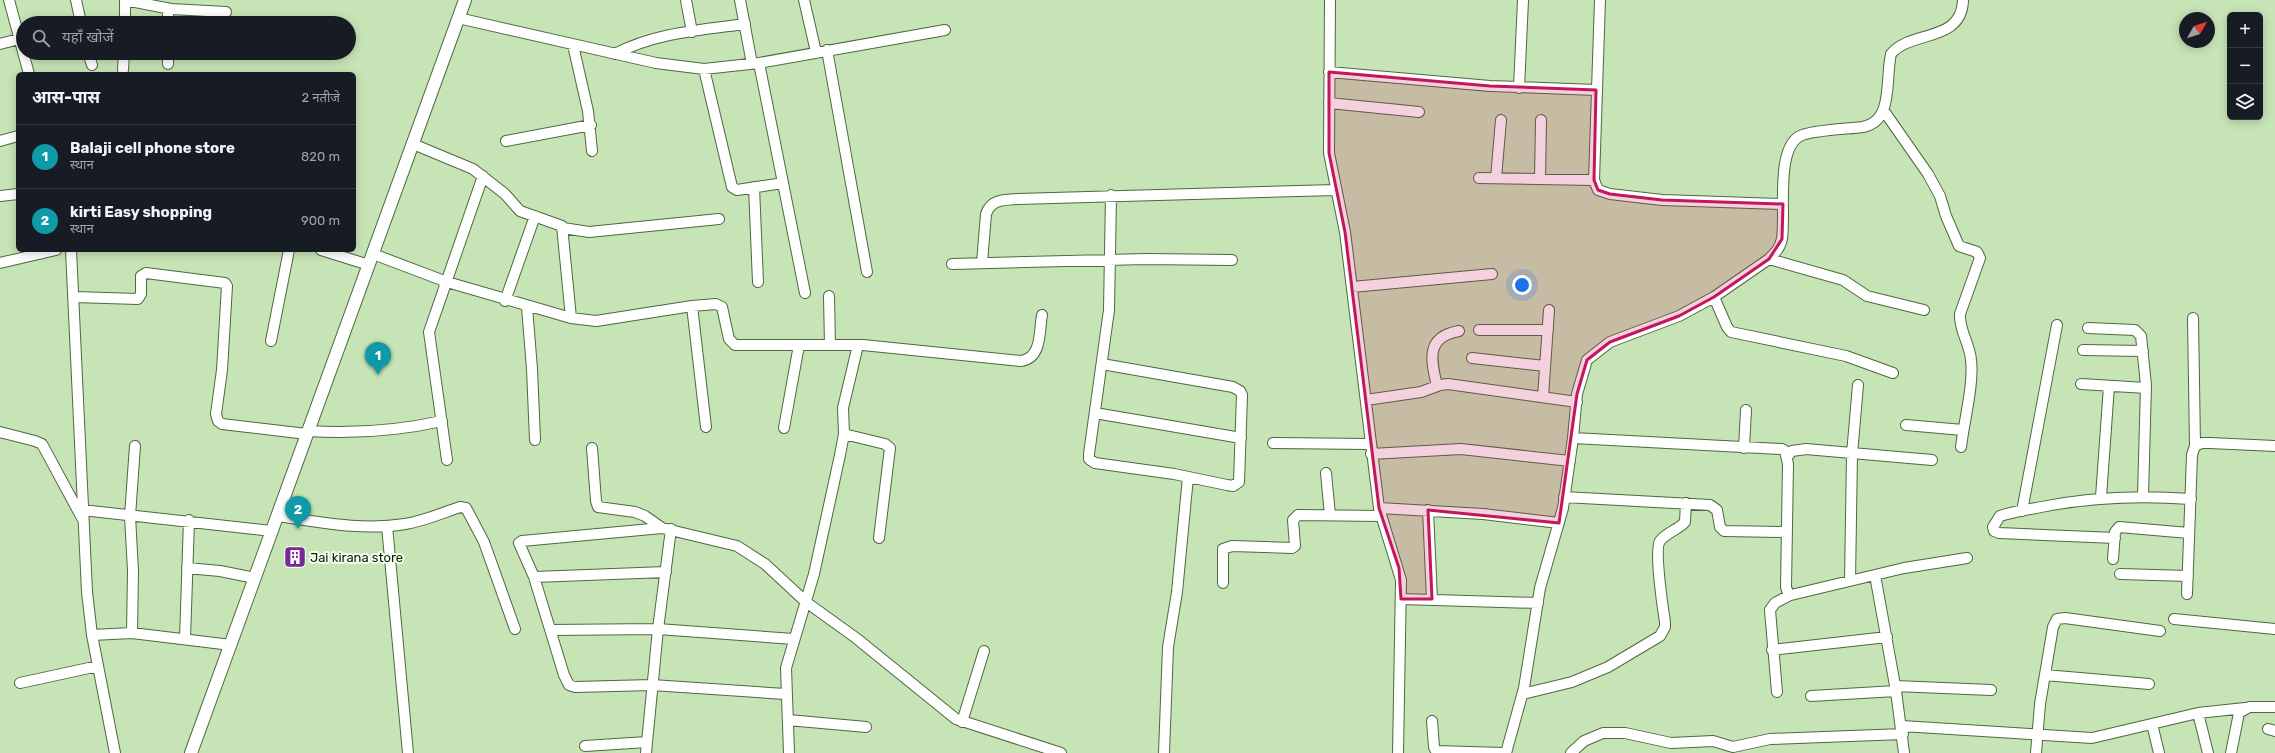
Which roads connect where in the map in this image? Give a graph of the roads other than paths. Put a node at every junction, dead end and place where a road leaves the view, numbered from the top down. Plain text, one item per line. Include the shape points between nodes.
1 (9, 0) edge
2 (76, 0) edge
3 (125, 0) edge
4 (465, 0) edge
5 (686, 0) edge
6 (740, 0) edge
7 (804, 0) edge
8 (1330, 0) edge
9 (1523, 0) edge
10 (1600, 0) edge
11 (1963, 0) edge
12 (168, 9) junction
13 (226, 12) dead end
14 (79, 16) edge
15 (124, 16) edge
16 (168, 16) edge
17 (458, 18) junction
18 (745, 24) junction
19 (16, 27) edge
20 (945, 30) dead end
21 (692, 32) junction
22 (16, 40) edge
23 (0, 44) edge
24 (573, 45) junction
25 (821, 51) junction
26 (615, 54) junction
27 (25, 60) edge
28 (90, 60) edge
29 (124, 60) edge
30 (168, 60) edge
31 (755, 63) junction
32 (168, 64) dead end
33 (92, 65) dead end
34 (704, 69) junction
35 (123, 70) dead end
36 (28, 72) edge
37 (1329, 72) junction
38 (1519, 88) junction
39 (1596, 90) junction
40 (1328, 103) junction
41 (1884, 111) junction
42 (1419, 112) dead end
43 (1501, 120) dead end
44 (1541, 120) dead end
45 (591, 125) junction
46 (16, 137) edge
47 (0, 141) edge
48 (506, 141) dead end
49 (413, 144) junction
50 (592, 151) dead end
51 (483, 176) junction
52 (1479, 178) dead end
53 (1496, 178) junction
54 (1540, 179) junction
55 (1594, 180) junction
56 (783, 183) junction
57 (754, 187) junction
58 (1336, 190) junction
59 (16, 194) edge
60 (1112, 195) junction
61 (0, 196) edge
62 (1783, 204) junction
63 (535, 216) junction
64 (719, 219) dead end
65 (563, 228) junction
66 (39, 252) edge
67 (71, 252) edge
68 (290, 252) edge
69 (331, 252) edge
70 (1769, 259) junction
71 (371, 260) junction
72 (1110, 260) junction
73 (1232, 260) dead end
74 (982, 263) junction
75 (0, 264) edge
76 (952, 264) dead end
77 (867, 272) dead end
78 (1492, 274) dead end
79 (447, 282) junction
80 (758, 282) dead end
81 (1352, 287) junction
82 (805, 293) dead end
83 (829, 296) dead end
84 (74, 297) junction
85 (1714, 297) junction
86 (505, 301) junction
87 (692, 306) junction
88 (527, 307) junction
89 (1549, 310) dead end
90 (1924, 310) dead end
91 (1042, 315) dead end
92 (571, 318) junction
93 (2193, 318) dead end
94 (2057, 325) dead end
95 (2088, 328) dead end
96 (1479, 330) dead end
97 (1548, 330) junction
98 (1460, 331) dead end
99 (271, 341) dead end
100 (799, 345) junction
101 (830, 345) junction
102 (858, 345) junction
103 (2083, 350) dead end
104 (2143, 351) junction
105 (1472, 358) dead end
106 (1102, 364) junction
107 (1545, 366) junction
108 (1893, 373) dead end
109 (2082, 384) dead end
110 (1858, 385) dead end
111 (1437, 386) junction
112 (2109, 386) junction
113 (2146, 388) junction
114 (1543, 397) junction
115 (1366, 400) junction
116 (1571, 401) junction
117 (1746, 410) dead end
118 (1095, 414) junction
119 (442, 421) junction
120 (1906, 425) dead end
121 (706, 427) dead end
122 (784, 428) dead end
123 (1963, 430) junction
124 (0, 432) edge
125 (308, 432) junction
126 (844, 434) junction
127 (1241, 438) junction
128 (1573, 438) junction
129 (535, 440) dead end
130 (1273, 443) dead end
131 (135, 446) dead end
132 (2195, 446) junction
133 (2275, 446) edge
134 (1961, 447) dead end
135 (592, 448) dead end
136 (1744, 448) junction
137 (1371, 449) junction
138 (1852, 454) junction
139 (1788, 456) junction
140 (447, 460) dead end
141 (1932, 460) dead end
142 (1570, 461) junction
143 (1326, 474) dead end
144 (1188, 477) junction
145 (1564, 496) junction
146 (2143, 496) junction
147 (2101, 497) junction
148 (2191, 499) junction
149 (1686, 503) junction
150 (82, 510) junction
151 (1428, 510) junction
152 (2022, 511) junction
153 (1380, 512) junction
154 (1330, 515) junction
155 (130, 516) junction
156 (278, 516) junction
157 (189, 520) junction
158 (83, 521) junction
159 (1559, 524) junction
160 (387, 526) junction
161 (666, 529) junction
162 (272, 531) junction
163 (1786, 532) junction
164 (2189, 533) junction
165 (878, 538) dead end
166 (2115, 538) junction
167 (1967, 558) dead end
168 (2113, 559) dead end
169 (187, 568) junction
170 (666, 572) junction
171 (2120, 574) dead end
172 (1875, 575) junction
173 (2188, 576) junction
174 (534, 577) junction
175 (255, 578) junction
176 (1850, 581) junction
177 (1223, 583) dead end
178 (2187, 594) dead end
179 (1790, 595) junction
180 (1401, 599) junction
181 (1432, 600) junction
182 (806, 602) junction
183 (1538, 603) junction
184 (2174, 619) dead end
185 (515, 629) dead end
186 (658, 629) junction
187 (2275, 629) edge
188 (550, 630) junction
189 (2160, 631) dead end
190 (132, 634) junction
191 (92, 635) junction
192 (1887, 637) junction
193 (185, 639) junction
194 (794, 639) junction
195 (231, 645) junction
196 (1772, 650) junction
197 (984, 651) dead end
198 (98, 666) junction
199 (2045, 675) junction
200 (20, 683) dead end
201 (2149, 684) dead end
202 (652, 685) junction
203 (1896, 688) junction
204 (1991, 690) dead end
205 (1776, 692) dead end
206 (786, 694) junction
207 (1523, 694) junction
208 (1811, 696) dead end
209 (2275, 707) edge
210 (2245, 708) junction
211 (2198, 713) junction
212 (788, 720) junction
213 (1432, 721) dead end
214 (962, 722) junction
215 (2152, 724) junction
216 (866, 727) dead end
217 (1902, 730) junction
218 (2036, 736) junction
219 (647, 742) junction
220 (585, 746) dead end
221 (115, 753) edge
222 (191, 753) edge
223 (408, 753) edge
224 (646, 753) edge
225 (789, 753) edge
226 (1061, 753) edge
227 (1164, 753) edge
228 (1398, 753) edge
229 (1503, 753) edge
230 (1506, 753) edge
231 (1571, 753) edge
232 (1904, 753) edge
233 (2036, 753) edge
234 (2159, 753) edge
235 (2208, 753) edge
236 (2231, 753) edge

1 - 19 street
2 - 14 street
3 - 12 street
3 - 15 street
4 - 17 street
5 - 21 street
6 - 18 street
7 - 25 street
8 - 37 street
9 - 38 street
10 - 39 street
11 - 41 street via 1962,13 1949,27 1899,47 1891,54
12 - 13 street
12 - 16 street
17 - 24 street
17 - 49 street
18 - 21 street
18 - 31 street
20 - 25 street
21 - 26 street via 646,40
22 - 23 street
24 - 26 street
24 - 45 street
25 - 31 street
25 - 77 street
26 - 34 street via 656,63
27 - 36 street
28 - 33 street
29 - 35 street
30 - 32 street
31 - 34 street
31 - 56 street
34 - 57 street via 732,187 736,190
37 - 38 street
37 - 40 street
38 - 39 street
39 - 55 street
40 - 42 street
40 - 58 street via 1328,138
41 - 62 street via 1879,121 1872,125 1802,135 1794,140 1789,149 1783,175
41 - 123 street via 1931,179 1959,246 1977,252 1980,258 1960,314 1972,366
43 - 53 street
44 - 54 street
45 - 48 street
45 - 50 street
46 - 47 street
49 - 51 street via 473,169
49 - 71 street
51 - 63 street via 505,194 518,211
51 - 79 street
52 - 53 street
53 - 54 street
54 - 55 street
55 - 62 street via 1598,190 1610,194 1662,200
56 - 57 street
56 - 82 street
57 - 80 street
58 - 60 street
58 - 81 street via 1345,232
59 - 61 street
60 - 72 street
60 - 74 street via 996,201 988,207 986,214
62 - 70 street via 1782,239
63 - 65 street via 561,224
63 - 86 street
64 - 65 street via 589,232
65 - 92 street
66 - 75 street
67 - 84 street
68 - 99 street
69 - 71 street
70 - 85 street
70 - 90 street via 1843,280 1867,296
71 - 79 street
71 - 125 street
72 - 73 street
72 - 74 street
72 - 106 street via 1109,310
74 - 76 street
78 - 81 street
79 - 86 street
79 - 119 street via 429,332
81 - 115 street
83 - 101 street
84 - 125 street via 138,299 141,294 141,276 146,273 225,283 227,286 224,336 216,414 218,421 222,424
84 - 150 street
85 - 108 street via 1726,327 1731,332 1846,356
85 - 116 street via 1679,316 1619,338 1592,354 1583,368
86 - 88 street
87 - 92 street via 596,321
87 - 100 street via 716,304 722,307 729,339 733,344
87 - 121 street
88 - 92 street
88 - 129 street
89 - 97 street
91 - 102 street via 1037,350 1030,358 1021,361
93 - 132 street
94 - 152 street
95 - 104 street via 2138,331
96 - 97 street
97 - 107 street
98 - 111 street via 1450,332 1433,349 1432,364
100 - 101 street
100 - 122 street
101 - 102 street
102 - 126 street via 843,408
103 - 104 street
104 - 113 street
105 - 107 street
106 - 118 street
106 - 127 street via 1236,388 1242,395
107 - 114 street
109 - 112 street
110 - 138 street
111 - 114 street via 1462,385
111 - 115 street via 1421,392
112 - 113 street
112 - 147 street
113 - 146 street
114 - 116 street
115 - 137 street
116 - 128 street
117 - 136 street
118 - 127 street
118 - 144 street via 1089,454 1091,461
119 - 125 street via 383,432
119 - 140 street
120 - 123 street
123 - 134 street
124 - 158 street via 42,444
125 - 156 street
126 - 165 street via 885,444 890,448
126 - 182 street via 818,559
127 - 144 street via 1240,478 1236,485
128 - 136 street
128 - 142 street
130 - 137 street
131 - 155 street
132 - 133 street via 2202,443
132 - 148 street via 2192,455
135 - 161 street via 598,507 635,512
136 - 139 street via 1782,449
137 - 142 street via 1461,449
137 - 153 street
138 - 139 street via 1806,449 1792,452
138 - 141 street
138 - 176 street
139 - 163 street
142 - 145 street
143 - 154 street
144 - 227 street via 1177,592 1168,647
145 - 149 street
145 - 159 street
146 - 147 street
146 - 148 street
147 - 152 street
148 - 164 street
149 - 163 street via 1714,506 1720,527 1724,531
149 - 207 street via 1685,522 1658,545 1665,622 1660,636 1608,667 1572,682
150 - 155 street
150 - 158 street
151 - 153 street
151 - 159 street
151 - 181 street
152 - 166 street via 1997,517 1994,531
153 - 154 street
153 - 180 street via 1386,537 1399,568
154 - 177 street via 1296,516 1293,520 1296,544 1292,548 1225,548 1222,551
155 - 157 street
155 - 190 street via 133,571
156 - 160 street via 350,526
156 - 162 street
157 - 162 street
157 - 169 street
158 - 191 street
159 - 183 street
160 - 185 street via 418,522 460,507 466,508 484,542
160 - 223 street
161 - 170 street
161 - 174 street via 522,541 519,545
161 - 182 street via 737,546 749,552 782,578
162 - 175 street
163 - 179 street via 1786,587
164 - 166 street via 2122,526 2117,528
164 - 173 street
166 - 168 street
167 - 172 street
169 - 175 street
169 - 193 street
170 - 174 street
170 - 186 street
171 - 173 street
172 - 176 street
172 - 192 street
173 - 178 street
174 - 188 street
175 - 195 street
176 - 179 street
179 - 196 street via 1771,607
180 - 181 street
180 - 228 street
181 - 183 street
182 - 194 street
182 - 214 street
183 - 207 street
184 - 187 street
186 - 188 street
186 - 194 street
186 - 202 street
188 - 202 street via 569,685
189 - 199 street via 2060,618 2055,622
190 - 191 street
190 - 193 street
191 - 198 street
192 - 196 street
192 - 203 street
193 - 195 street
194 - 206 street via 786,668
195 - 222 street
196 - 205 street
197 - 214 street
198 - 200 street
198 - 221 street
199 - 201 street
199 - 218 street
202 - 206 street
202 - 219 street
203 - 204 street
203 - 208 street
203 - 217 street
206 - 212 street
207 - 230 street
209 - 210 street
210 - 211 street
210 - 236 street via 2238,717
211 - 215 street
211 - 235 street
212 - 216 street
212 - 225 street
213 - 229 street via 1436,751
214 - 226 street
215 - 218 street via 2092,738
215 - 234 street
217 - 218 street
217 - 231 street via 1770,739 1733,747 1713,741 1671,743 1625,733 1603,733 1584,741
217 - 232 street
218 - 233 street
219 - 220 street
219 - 224 street

